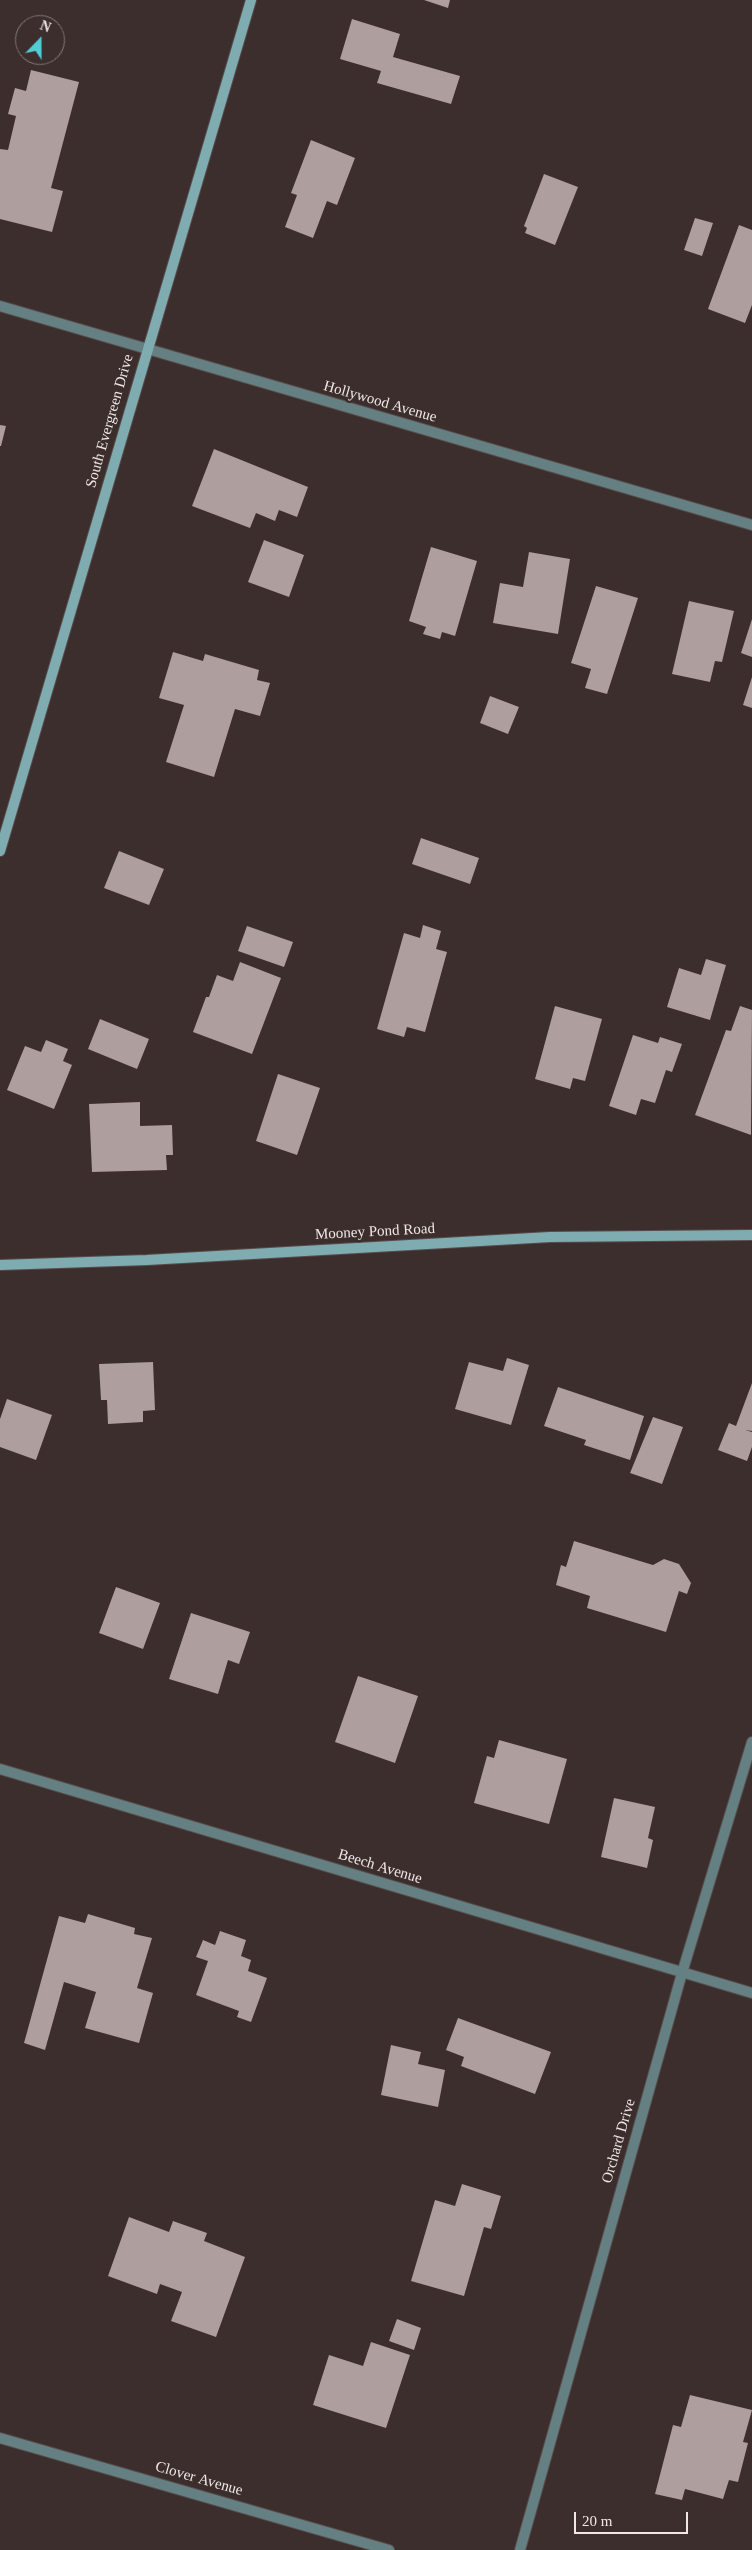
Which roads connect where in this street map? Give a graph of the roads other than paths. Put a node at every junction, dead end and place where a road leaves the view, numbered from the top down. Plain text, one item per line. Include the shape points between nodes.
1 (251, 0) edge
2 (0, 306) edge
3 (146, 350) junction
4 (752, 525) edge
5 (0, 851) edge
6 (752, 1235) edge
7 (0, 1265) edge
8 (752, 1742) edge
9 (0, 1769) edge
10 (682, 1973) junction
11 (752, 1994) edge
12 (0, 2438) edge
13 (389, 2550) edge
14 (520, 2550) edge

1 - 3 street, South Evergreen Drive
2 - 3 street, Hollywood Avenue
3 - 4 street, Hollywood Avenue
3 - 5 street, South Evergreen Drive
6 - 7 street, Mooney Pond Road via 550,1237
8 - 10 street, Orchard Drive
9 - 10 street, Beech Avenue
10 - 11 street, Beech Avenue
10 - 14 street, Orchard Drive
12 - 13 street, Clover Avenue

